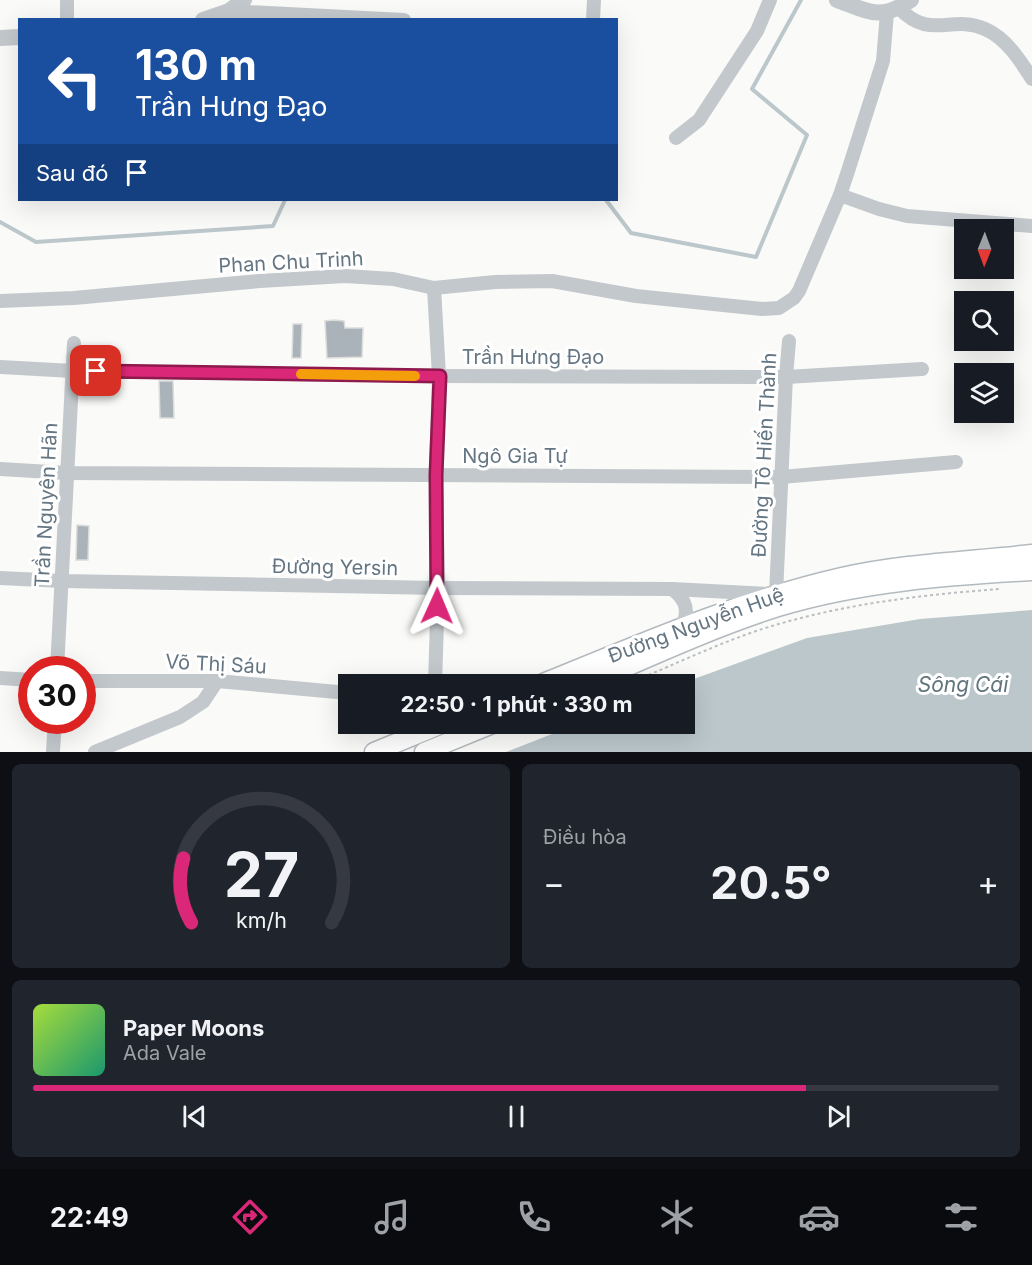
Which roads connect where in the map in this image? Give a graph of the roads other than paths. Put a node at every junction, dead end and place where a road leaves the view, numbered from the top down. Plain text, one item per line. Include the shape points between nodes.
1 (67, 0) edge
2 (244, 0) edge
3 (594, 0) edge
4 (770, 0) edge
5 (837, 0) edge
6 (899, 7) edge
7 (229, 11) junction
8 (67, 18) edge
9 (209, 18) edge
10 (365, 18) edge
11 (593, 18) edge
12 (18, 37) edge
13 (0, 39) edge
14 (1032, 79) edge
15 (676, 138) dead end
16 (840, 195) junction
17 (1032, 226) edge
18 (434, 288) junction
19 (0, 301) edge
20 (789, 341) dead end
21 (74, 343) dead end
22 (0, 367) edge
23 (922, 369) dead end
24 (73, 371) junction
25 (440, 376) junction
26 (786, 377) junction
27 (956, 462) dead end
28 (0, 470) edge
29 (67, 474) junction
30 (436, 475) junction
31 (781, 477) junction
32 (1032, 554) edge
33 (1032, 571) edge
34 (0, 578) edge
35 (62, 581) junction
36 (438, 588) junction
37 (672, 589) junction
38 (778, 601) junction
39 (680, 628) junction
40 (58, 656) edge
41 (435, 674) edge
42 (566, 674) edge
43 (610, 674) edge
44 (0, 678) edge
45 (18, 679) edge
46 (96, 681) edge
47 (217, 681) junction
48 (338, 692) edge
49 (54, 734) edge
50 (418, 734) edge
51 (459, 734) edge
52 (53, 752) edge
53 (94, 752) edge
54 (374, 752) edge
55 (424, 752) edge

1 - 8 street
2 - 7 street
3 - 11 street
4 - 15 street via 758,31 699,120
5 - 6 street via 873,13
6 - 14 street via 913,21 926,26 962,24 985,29 1005,42
6 - 16 street
7 - 9 street
7 - 10 street
12 - 13 street
16 - 17 street via 907,216
16 - 18 street, Phan Chu Trinh via 808,273 794,298 778,308 636,296 552,281
18 - 19 street, Phan Chu Trinh via 393,279 345,276
18 - 25 street
20 - 26 street, Đường Tô Hiến Thành
21 - 24 street, Trần Nguyên Hãn
22 - 24 street, Trần Hưng Đạo
23 - 26 street, Trần Hưng Đạo
24 - 25 street, Trần Hưng Đạo
24 - 29 street, Trần Nguyên Hãn
25 - 26 street, Trần Hưng Đạo
25 - 30 street
26 - 31 street, Đường Tô Hiến Thành
27 - 31 street, Ngô Gia Tự
28 - 29 street, Ngô Gia Tự
29 - 30 street, Ngô Gia Tự
29 - 35 street, Trần Nguyên Hãn
30 - 31 street, Ngô Gia Tự
30 - 36 street
31 - 38 street, Đường Tô Hiến Thành
32 - 38 main road, Đường Nguyễn Huệ via 881,569 844,576
33 - 38 main road, Đường Nguyễn Huệ via 885,584
34 - 35 street, Đường Yersin
35 - 36 street, Đường Yersin
35 - 40 street, Trần Nguyên Hãn
36 - 37 street, Đường Yersin
36 - 41 street
37 - 38 street, Đường Yersin
37 - 39 street via 685,602 686,620
38 - 39 main road, Đường Nguyễn Huệ via 717,613
38 - 43 main road, Đường Nguyễn Huệ
39 - 42 main road, Đường Nguyễn Huệ
44 - 45 street
46 - 47 street, Võ Thị Sáu
47 - 48 street, Võ Thị Sáu
47 - 53 street via 203,702 180,717
49 - 52 street
50 - 54 main road
51 - 55 main road

